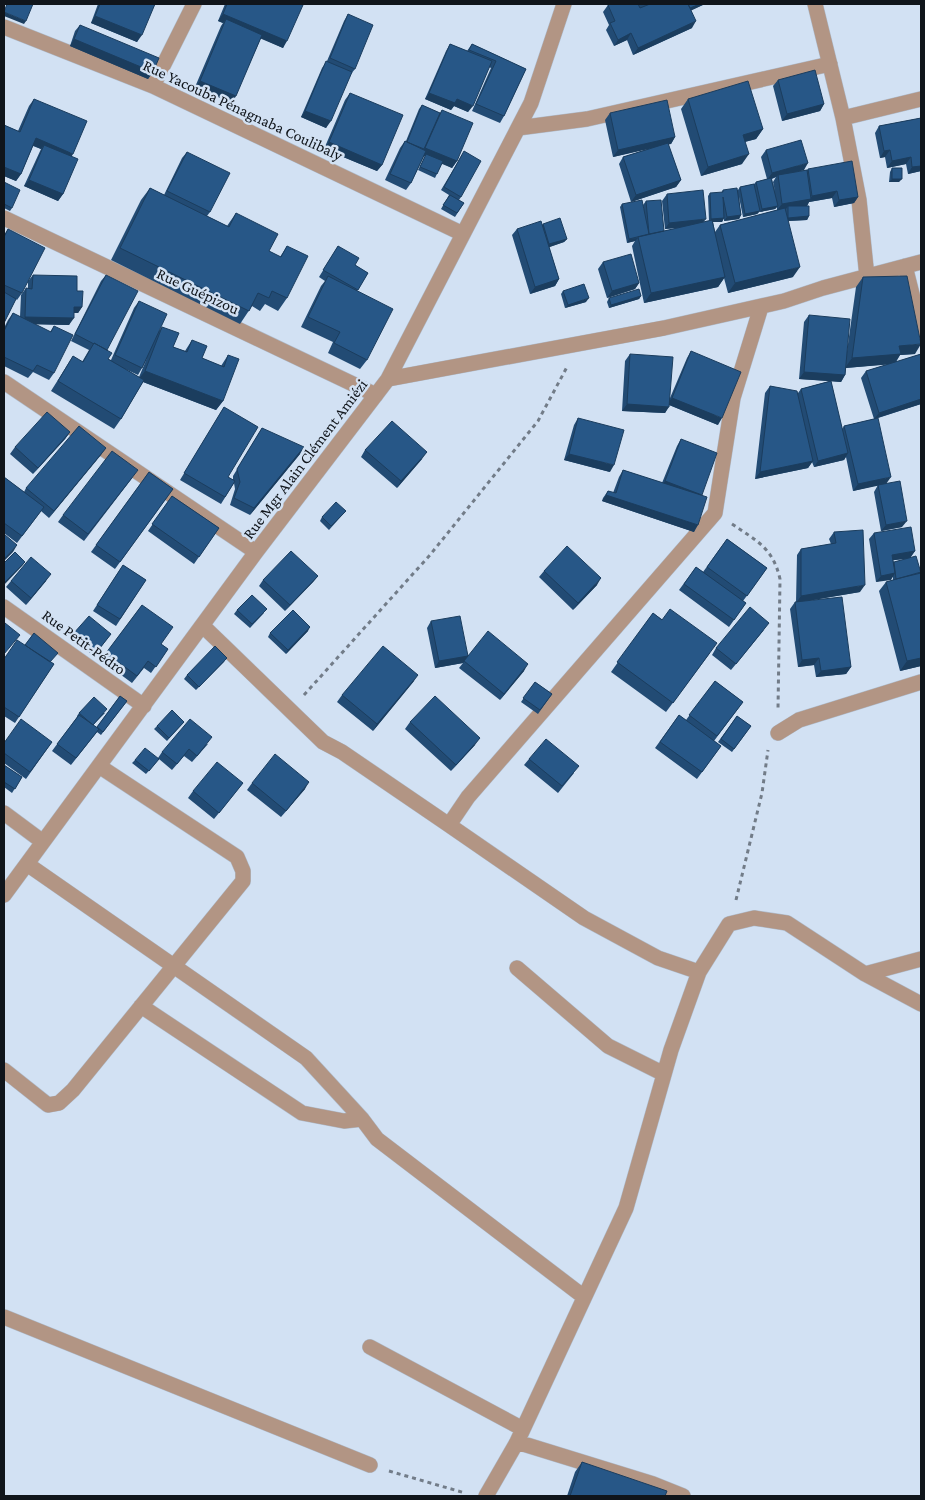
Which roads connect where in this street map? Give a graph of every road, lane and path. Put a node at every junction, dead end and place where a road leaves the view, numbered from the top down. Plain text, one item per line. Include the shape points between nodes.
1 (194, 4) edge
2 (564, 4) edge
3 (815, 4) edge
4 (4, 27) edge
5 (830, 64) junction
6 (153, 86) junction
7 (921, 99) edge
8 (843, 118) junction
9 (518, 128) junction
10 (4, 218) edge
11 (463, 234) junction
12 (921, 262) edge
13 (905, 266) junction
14 (867, 277) junction
15 (760, 307) junction
16 (921, 330) edge
17 (580, 344) junction
18 (388, 379) junction
19 (4, 382) edge
20 (376, 395) junction
21 (715, 513) junction
22 (256, 552) junction
23 (4, 606) edge
24 (203, 626) junction
25 (921, 682) edge
26 (144, 706) junction
27 (290, 710) junction
28 (778, 733) junction
29 (99, 766) junction
30 (4, 814) edge
31 (449, 825) junction
32 (43, 842) junction
33 (27, 864) junction
34 (4, 895) edge
35 (729, 924) junction
36 (921, 959) edge
37 (174, 966) junction
38 (517, 968) dead end
39 (699, 972) junction
40 (865, 974) junction
41 (921, 1004) edge
42 (141, 1006) junction
43 (4, 1070) edge
44 (664, 1074) junction
45 (362, 1119) junction
46 (584, 1298) junction
47 (4, 1317) edge
48 (370, 1348) dead end
49 (520, 1435) junction
50 (370, 1465) joint
51 (469, 1494) dead end
52 (486, 1496) edge
53 (683, 1496) edge

1 - 6 street
2 - 9 street, Rue Mgr Alain Clément Amiézi via 531,102
3 - 5 street
4 - 6 street, Rue Yacouba Pénagnaba Coulibaly
5 - 8 street
5 - 9 street via 587,120
6 - 11 street, Rue Yacouba Pénagnaba Coulibaly
7 - 8 street
8 - 14 street via 860,200
9 - 11 street, Rue Mgr Alain Clément Amiézi
10 - 20 street, Rue Guépizou
11 - 18 street, Rue Mgr Alain Clément Amiézi
12 - 13 street
13 - 14 street
13 - 16 street
14 - 15 street
15 - 17 street
15 - 21 street via 733,398
17 - 18 street
17 - 27 path via 538,420 430,555
18 - 20 street, Rue Mgr Alain Clément Amiézi
19 - 22 street
20 - 22 street, Rue Mgr Alain Clément Amiézi
21 - 28 path via 765,546 778,567
21 - 31 street via 468,797
22 - 24 street, Rue Mgr Alain Clément Amiézi
23 - 26 street, Rue Petit-Pédro
24 - 26 street, Rue Mgr Alain Clément Amiézi
24 - 27 street
25 - 28 street via 800,720
26 - 29 street, Rue Mgr Alain Clément Amiézi
27 - 31 street via 323,742
28 - 35 path via 769,745 750,849
29 - 32 street, Rue Mgr Alain Clément Amiézi
29 - 37 street via 237,857 243,871 242,881
30 - 32 street
31 - 39 street via 584,918 658,958
32 - 33 street, Rue Mgr Alain Clément Amiézi
33 - 34 street, Rue Mgr Alain Clément Amiézi
33 - 37 street
35 - 39 street
35 - 40 street via 754,918 787,923
36 - 40 street
37 - 42 street
37 - 45 street via 306,1058
38 - 44 street via 608,1046
39 - 44 street
40 - 41 street
42 - 43 street via 59,1103 48,1105
42 - 45 street via 302,1113 344,1121
44 - 46 street via 626,1208
45 - 46 street via 377,1139
46 - 49 street
47 - 50 street
48 - 49 street
49 - 52 street
49 - 53 street
50 - 51 path

